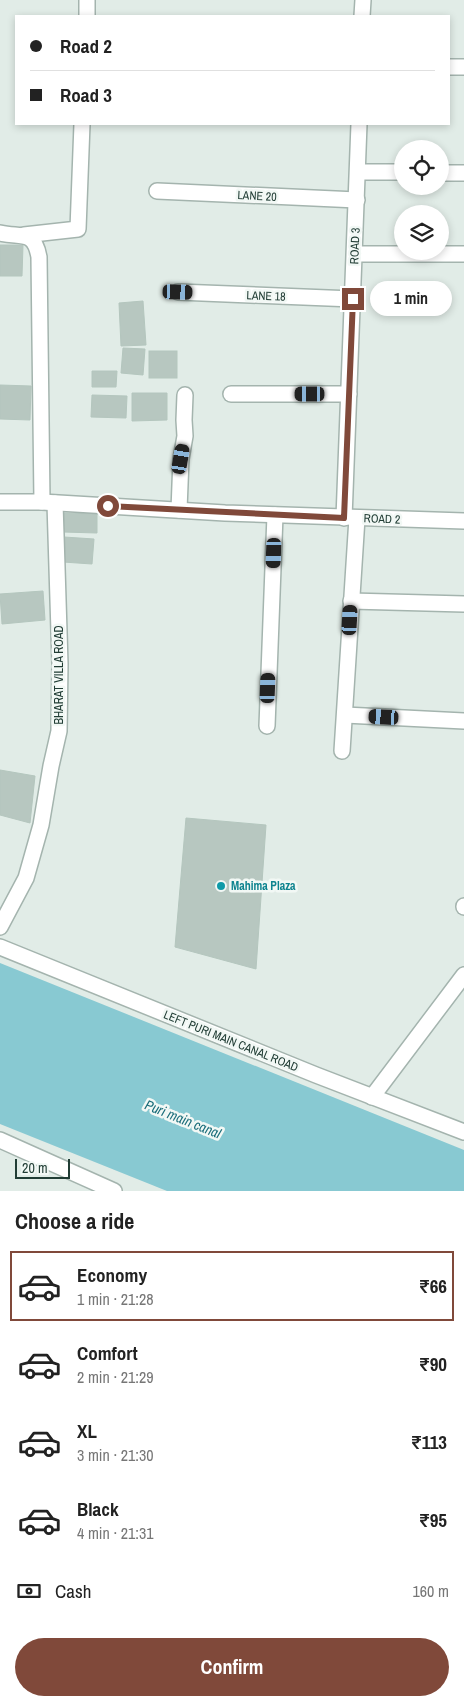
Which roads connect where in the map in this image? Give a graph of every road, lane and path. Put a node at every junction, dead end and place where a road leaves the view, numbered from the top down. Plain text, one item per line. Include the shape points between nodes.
1 (87, 0) edge
2 (363, 0) edge
3 (87, 15) edge
4 (362, 15) edge
5 (464, 67) edge
6 (450, 68) edge
7 (82, 125) edge
8 (359, 125) edge
9 (358, 172) junction
10 (394, 172) edge
11 (449, 173) edge
12 (464, 173) edge
13 (157, 191) dead end
14 (357, 200) junction
15 (0, 233) edge
16 (24, 235) junction
17 (355, 254) junction
18 (464, 254) edge
19 (178, 292) dead end
20 (353, 299) junction
21 (231, 394) dead end
22 (349, 394) junction
23 (185, 395) dead end
24 (0, 502) edge
25 (49, 502) junction
26 (179, 510) junction
27 (275, 515) junction
28 (350, 518) junction
29 (464, 521) edge
30 (351, 601) junction
31 (464, 604) edge
32 (345, 715) junction
33 (464, 720) edge
34 (267, 726) dead end
35 (342, 751) dead end
36 (0, 927) edge
37 (0, 947) edge
38 (464, 975) edge
39 (372, 1097) junction
40 (464, 1132) edge
41 (0, 1140) edge
42 (114, 1191) edge

1 - 3 street
2 - 4 street
5 - 6 street
7 - 16 street via 78,229
8 - 9 street, ROAD 3
9 - 10 street
9 - 14 street, ROAD 3
11 - 12 street
13 - 14 street, LANE 20
14 - 17 street, ROAD 3
15 - 16 street
16 - 25 street, BHARAT VILLA ROAD via 32,239 39,257
17 - 18 street
17 - 20 street, ROAD 3
19 - 20 street, LANE 18
20 - 22 street, ROAD 3
21 - 22 street
22 - 28 street, ROAD 3
23 - 26 street
24 - 25 street, ROAD 2
25 - 26 street, ROAD 2
25 - 36 street, BHARAT VILLA ROAD via 60,664 59,731 41,825 26,878
26 - 27 street, ROAD 2
27 - 28 street, ROAD 2
27 - 34 street
28 - 29 street, ROAD 2
28 - 30 street, ROAD 3
30 - 31 street
30 - 32 street, ROAD 3
32 - 33 street
32 - 35 street, ROAD 3
37 - 39 street, LEFT PURI MAIN CANAL ROAD
38 - 39 street
39 - 40 street, LEFT PURI MAIN CANAL ROAD
41 - 42 street

